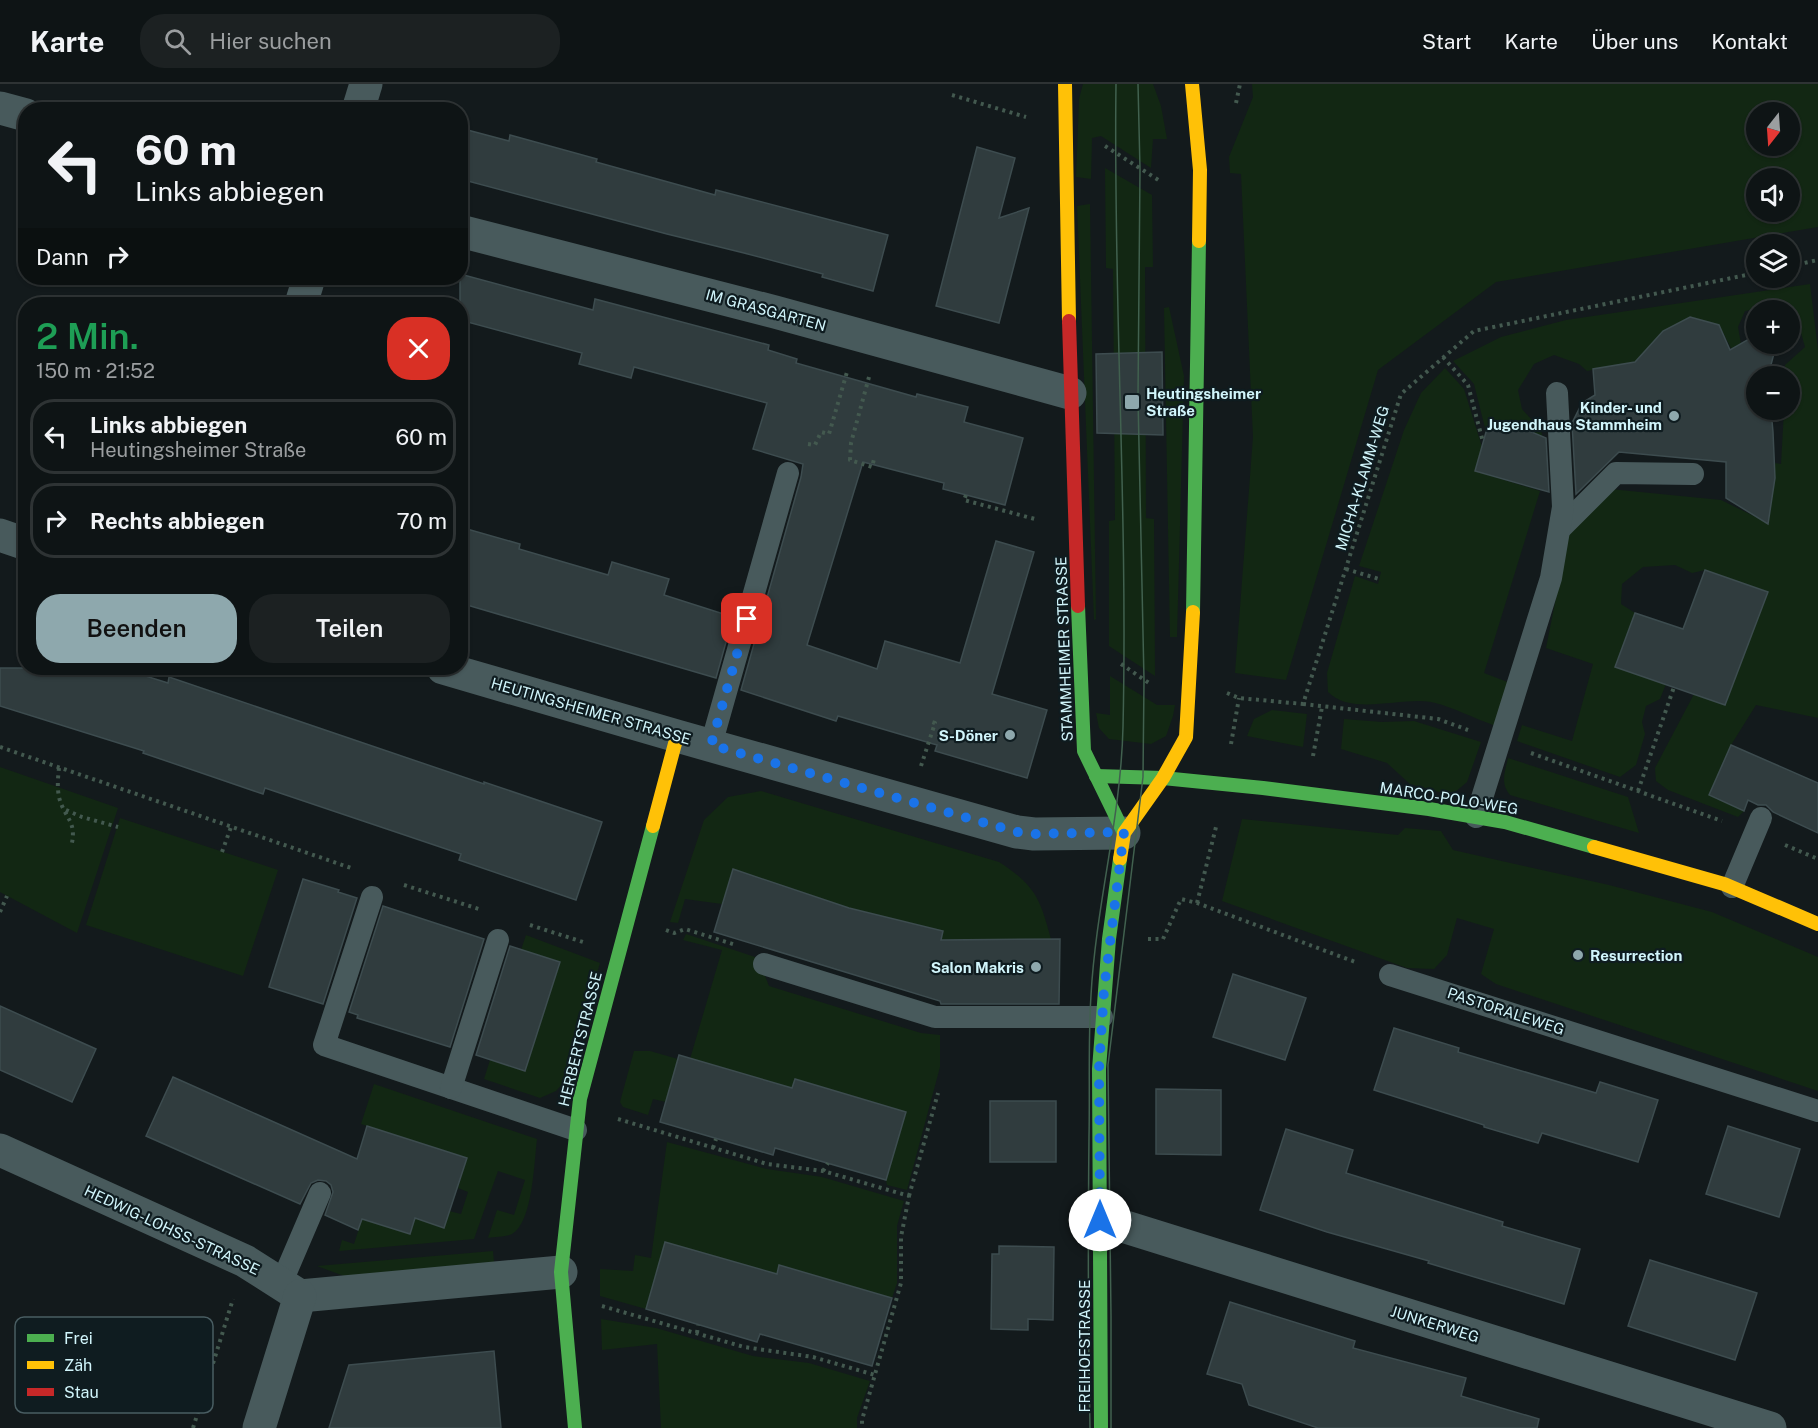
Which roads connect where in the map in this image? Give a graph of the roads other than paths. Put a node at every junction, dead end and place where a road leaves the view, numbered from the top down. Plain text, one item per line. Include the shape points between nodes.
1 (366, 84) edge
2 (1065, 84) edge
3 (1192, 84) edge
4 (360, 102) edge
5 (0, 108) edge
6 (18, 113) edge
7 (468, 233) edge
8 (1071, 393) junction
9 (1557, 393) dead end
10 (788, 473) dead end
11 (1693, 474) dead end
12 (1560, 529) junction
13 (0, 535) edge
14 (18, 541) edge
15 (466, 675) edge
16 (677, 736) junction
17 (711, 745) junction
18 (1096, 776) junction
19 (1164, 778) junction
20 (1476, 817) junction
21 (1758, 825) road end
22 (1124, 832) junction
23 (1732, 887) junction
24 (372, 897) dead end
25 (1818, 924) edge
26 (498, 940) dead end
27 (764, 964) road end
28 (1390, 975) road end
29 (1102, 1017) junction
30 (451, 1088) junction
31 (1818, 1111) edge
32 (576, 1130) junction
33 (0, 1150) edge
34 (320, 1193) dead end
35 (1100, 1220) junction
36 (561, 1272) junction
37 (290, 1290) junction
38 (259, 1428) edge
39 (575, 1428) edge
40 (1102, 1428) edge
41 (1770, 1428) edge

1 - 4 street
2 - 8 street, STAMMHEIMER STRASSE
3 - 19 street via 1200,170 1192,650 1186,736
5 - 6 street
7 - 8 street, IM GRASGARTEN
8 - 18 street, STAMMHEIMER STRASSE via 1084,751
9 - 12 lane via 1563,507
10 - 17 lane
11 - 12 lane via 1616,473
12 - 20 lane via 1551,578
13 - 14 street
15 - 16 street, HEUTINGSHEIMER STRASSE
16 - 17 street, HEUTINGSHEIMER STRASSE
16 - 32 street, HERBERTSTRASSE via 580,1099
17 - 22 street, HEUTINGSHEIMER STRASSE via 1017,832
18 - 19 street, MARCO-POLO-WEG
18 - 22 street, STAMMHEIMER STRASSE
19 - 20 street, MARCO-POLO-WEG
19 - 22 street
20 - 23 street, MARCO-POLO-WEG
21 - 23 lane
22 - 29 street, FREIHOFSTRASSE
23 - 25 street, MARCO-POLO-WEG
24 - 30 lane via 324,1045
26 - 30 lane
27 - 29 lane via 935,1017
28 - 31 lane, PASTORALEWEG
29 - 35 street, FREIHOFSTRASSE
30 - 32 lane
32 - 36 street, HERBERTSTRASSE
33 - 37 street, HEDWIG-LOHSS-STRASSE via 245,1261
34 - 37 lane
35 - 40 street, FREIHOFSTRASSE
35 - 41 street, JUNKERWEG
36 - 37 street
36 - 39 street, HERBERTSTRASSE
37 - 38 street

